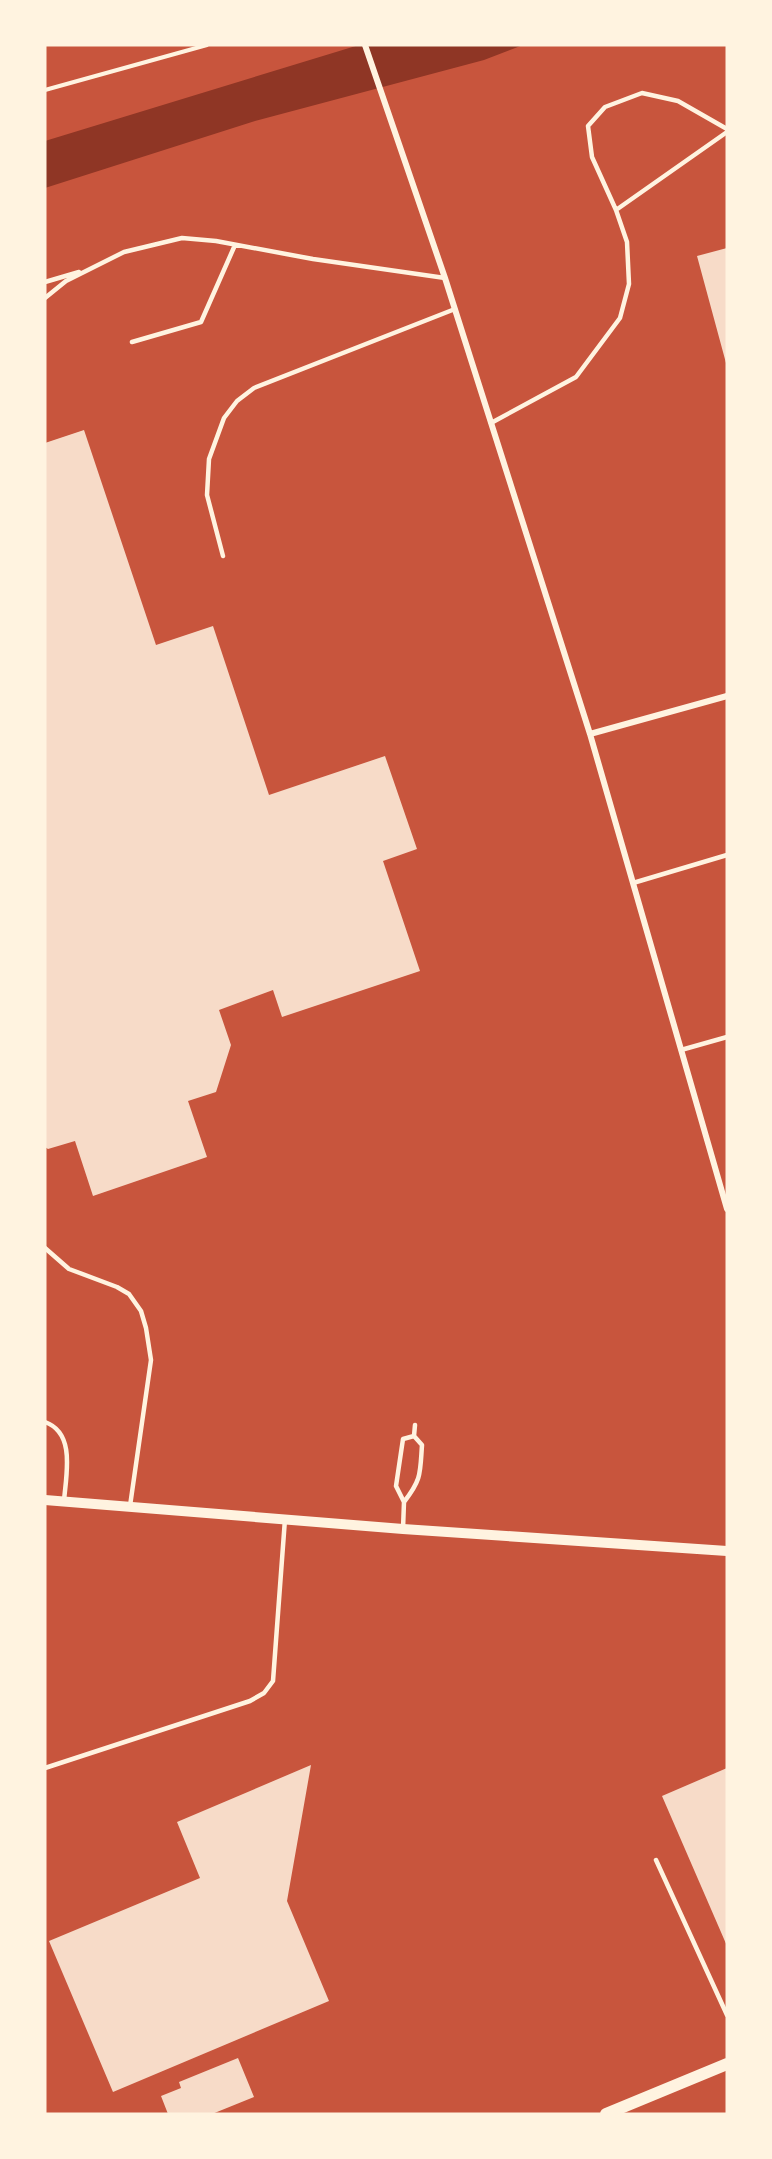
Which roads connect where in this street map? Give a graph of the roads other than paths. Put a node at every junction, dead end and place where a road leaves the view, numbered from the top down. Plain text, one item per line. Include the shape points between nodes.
1 (365, 45) edge
2 (727, 131) edge
3 (616, 210) junction
4 (235, 245) junction
5 (90, 269) junction
6 (445, 278) junction
7 (45, 282) edge
8 (45, 298) edge
9 (455, 309) junction
10 (132, 342) dead end
11 (491, 423) junction
12 (223, 556) dead end
13 (727, 696) edge
14 (590, 734) junction
15 (727, 855) edge
16 (633, 883) junction
17 (727, 1037) edge
18 (681, 1050) junction
19 (727, 1209) edge
20 (45, 1248) edge
21 (45, 1422) edge
22 (415, 1425) dead end
23 (414, 1436) junction
24 (45, 1500) edge
25 (64, 1501) junction
26 (404, 1502) junction
27 (130, 1506) junction
28 (285, 1519) junction
29 (403, 1529) junction
30 (727, 1551) edge
31 (45, 1768) edge
32 (656, 1860) dead end
33 (727, 2015) edge
34 (727, 2064) edge
35 (629, 2109) edge
36 (606, 2114) edge

1 - 6 street
2 - 3 lane
2 - 3 lane via 678,101 642,93 605,107 588,126 592,157
3 - 11 lane via 627,242 629,284 620,318 576,377
4 - 5 lane via 182,238 124,252
4 - 6 lane
4 - 10 lane via 201,322
5 - 7 lane
5 - 8 lane
6 - 9 street
9 - 11 street
9 - 12 lane via 254,388 237,401 224,418 208,459 207,495
11 - 14 street
13 - 14 street
14 - 16 street
15 - 16 lane
16 - 18 street
17 - 18 lane
18 - 19 street
20 - 27 lane via 69,1269 129,1294 141,1311 151,1360
21 - 25 lane via 58,1428 65,1442
22 - 23 lane
23 - 26 lane via 422,1445 419,1480
23 - 26 lane via 403,1440 396,1478
24 - 25 street
25 - 27 street
26 - 29 lane
27 - 28 street
28 - 29 street
28 - 31 lane via 273,1681 264,1693 250,1701
29 - 30 street
32 - 33 lane
34 - 35 main road
35 - 36 main road

